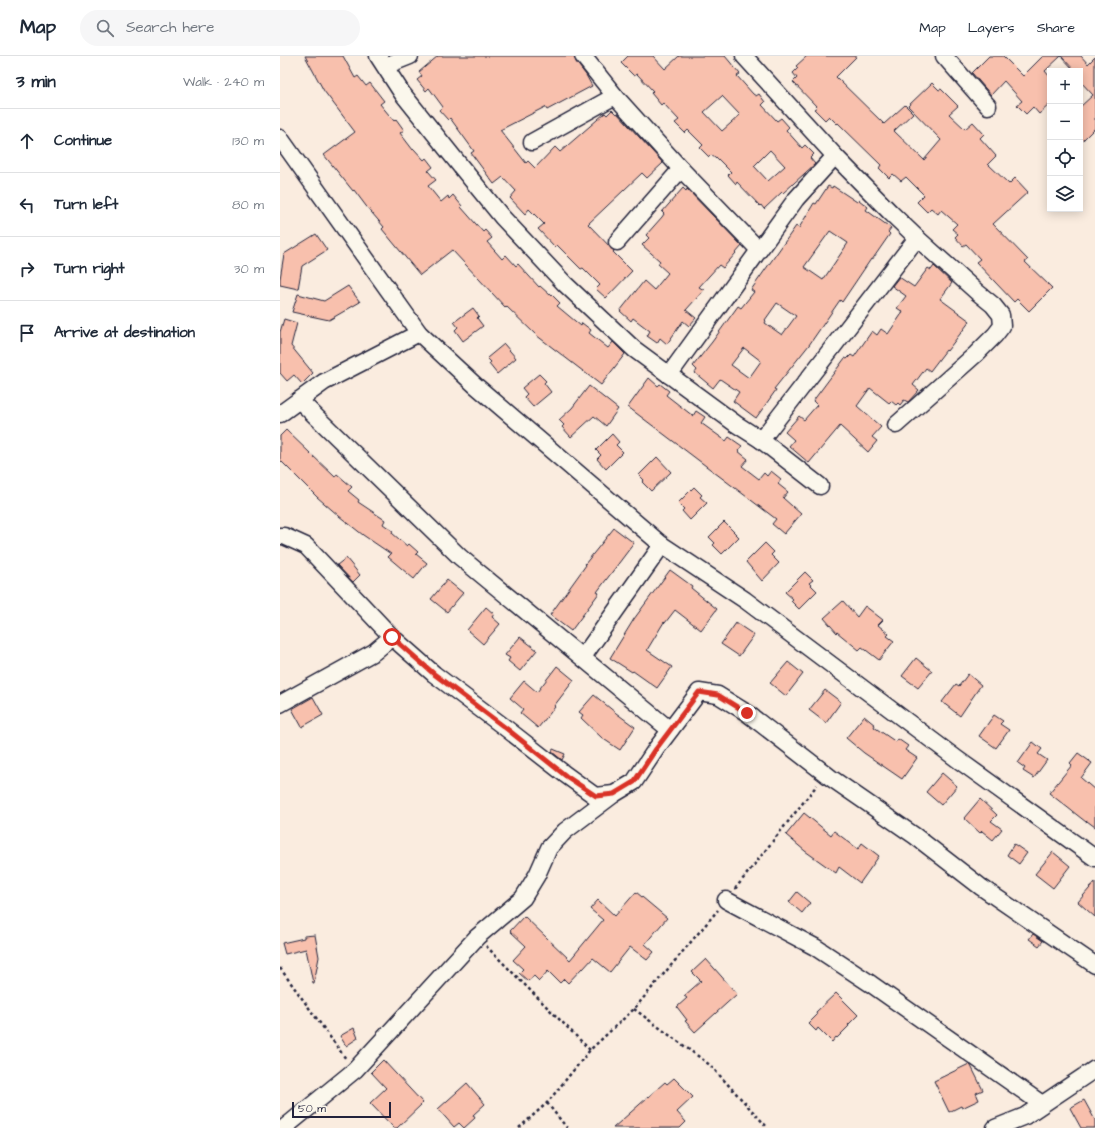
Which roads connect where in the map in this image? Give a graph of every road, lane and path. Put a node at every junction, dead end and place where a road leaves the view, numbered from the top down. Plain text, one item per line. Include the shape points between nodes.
1 (410, 56) edge
2 (583, 56) edge
3 (744, 56) edge
4 (944, 56) edge
5 (382, 61) edge
6 (614, 96) junction
7 (988, 106) dead end
8 (280, 138) edge
9 (532, 142) dead end
10 (835, 156) junction
11 (681, 169) junction
12 (917, 238) junction
13 (617, 242) dead end
14 (759, 250) junction
15 (419, 333) junction
16 (669, 375) junction
17 (300, 400) junction
18 (280, 414) edge
19 (896, 424) dead end
20 (761, 440) junction
21 (820, 486) dead end
22 (280, 536) edge
23 (662, 545) junction
24 (392, 637) junction
25 (583, 657) junction
26 (280, 704) edge
27 (670, 730) junction
28 (826, 774) junction
29 (614, 794) junction
30 (1095, 858) edge
31 (726, 900) junction
32 (477, 937) junction
33 (1095, 965) edge
34 (280, 968) edge
35 (634, 1009) junction
36 (590, 1050) junction
37 (1095, 1069) edge
38 (355, 1070) junction
39 (547, 1103) junction
40 (1042, 1104) junction
41 (284, 1128) edge
42 (519, 1128) edge
43 (567, 1128) edge
44 (768, 1128) edge
45 (995, 1128) edge

1 - 5 street
2 - 6 street
3 - 10 street
4 - 7 street
5 - 16 street via 402,92 502,217 565,284 634,349
6 - 9 street
6 - 11 street
8 - 15 street
10 - 12 street
10 - 14 street via 796,199
11 - 13 street
11 - 14 street
12 - 19 street via 993,305 1001,315 1002,326 976,354
12 - 20 street
14 - 16 street
15 - 17 street via 324,382
15 - 23 street via 475,385
16 - 20 street
17 - 18 street
17 - 25 street via 460,557
20 - 21 street
22 - 24 street via 306,546
23 - 25 street
23 - 30 street via 745,600 957,759
24 - 26 street via 374,652
24 - 29 street via 434,674 566,776 596,796
25 - 27 street
27 - 28 street via 699,692 718,695 747,713
27 - 29 street via 634,782
28 - 31 path
28 - 33 street via 916,836 981,887
29 - 32 street via 565,831 549,848 524,898
31 - 35 path
31 - 40 street via 815,947
32 - 36 path
32 - 38 street
34 - 38 path
35 - 36 path
35 - 44 path via 710,1065
36 - 39 path
37 - 40 street
38 - 41 street
39 - 42 path
39 - 43 path
40 - 45 street via 1024,1116

